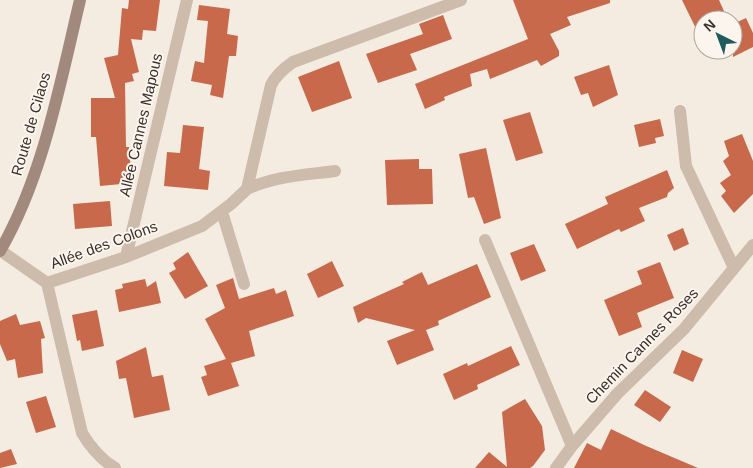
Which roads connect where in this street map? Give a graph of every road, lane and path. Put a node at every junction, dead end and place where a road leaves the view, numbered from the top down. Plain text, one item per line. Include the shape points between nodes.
1 (80, 0) edge
2 (187, 0) edge
3 (458, 0) edge
4 (680, 111) dead end
5 (335, 171) dead end
6 (247, 189) junction
7 (222, 212) junction
8 (485, 240) dead end
9 (753, 246) edge
10 (0, 251) edge
11 (126, 257) junction
12 (734, 268) junction
13 (47, 283) junction
14 (244, 284) dead end
15 (572, 446) junction
16 (115, 468) edge
17 (556, 468) edge

1 - 10 main road, Route de Cilaos via 38,163 22,209
2 - 11 street, Allée Cannes Mapous
3 - 6 street via 284,68 270,85
4 - 12 street via 686,166
5 - 6 street, Allée des Colons via 276,178
6 - 7 street, Allée des Colons
7 - 11 street, Allée des Colons via 202,226
7 - 14 street
8 - 15 street
9 - 12 street, Chemin Cannes Roses
10 - 13 street, Allée des Colons
11 - 13 street, Allée des Colons
12 - 15 street, Chemin Cannes Roses via 684,329 616,394
13 - 16 street via 82,434 92,450
15 - 17 street, Chemin Cannes Roses

